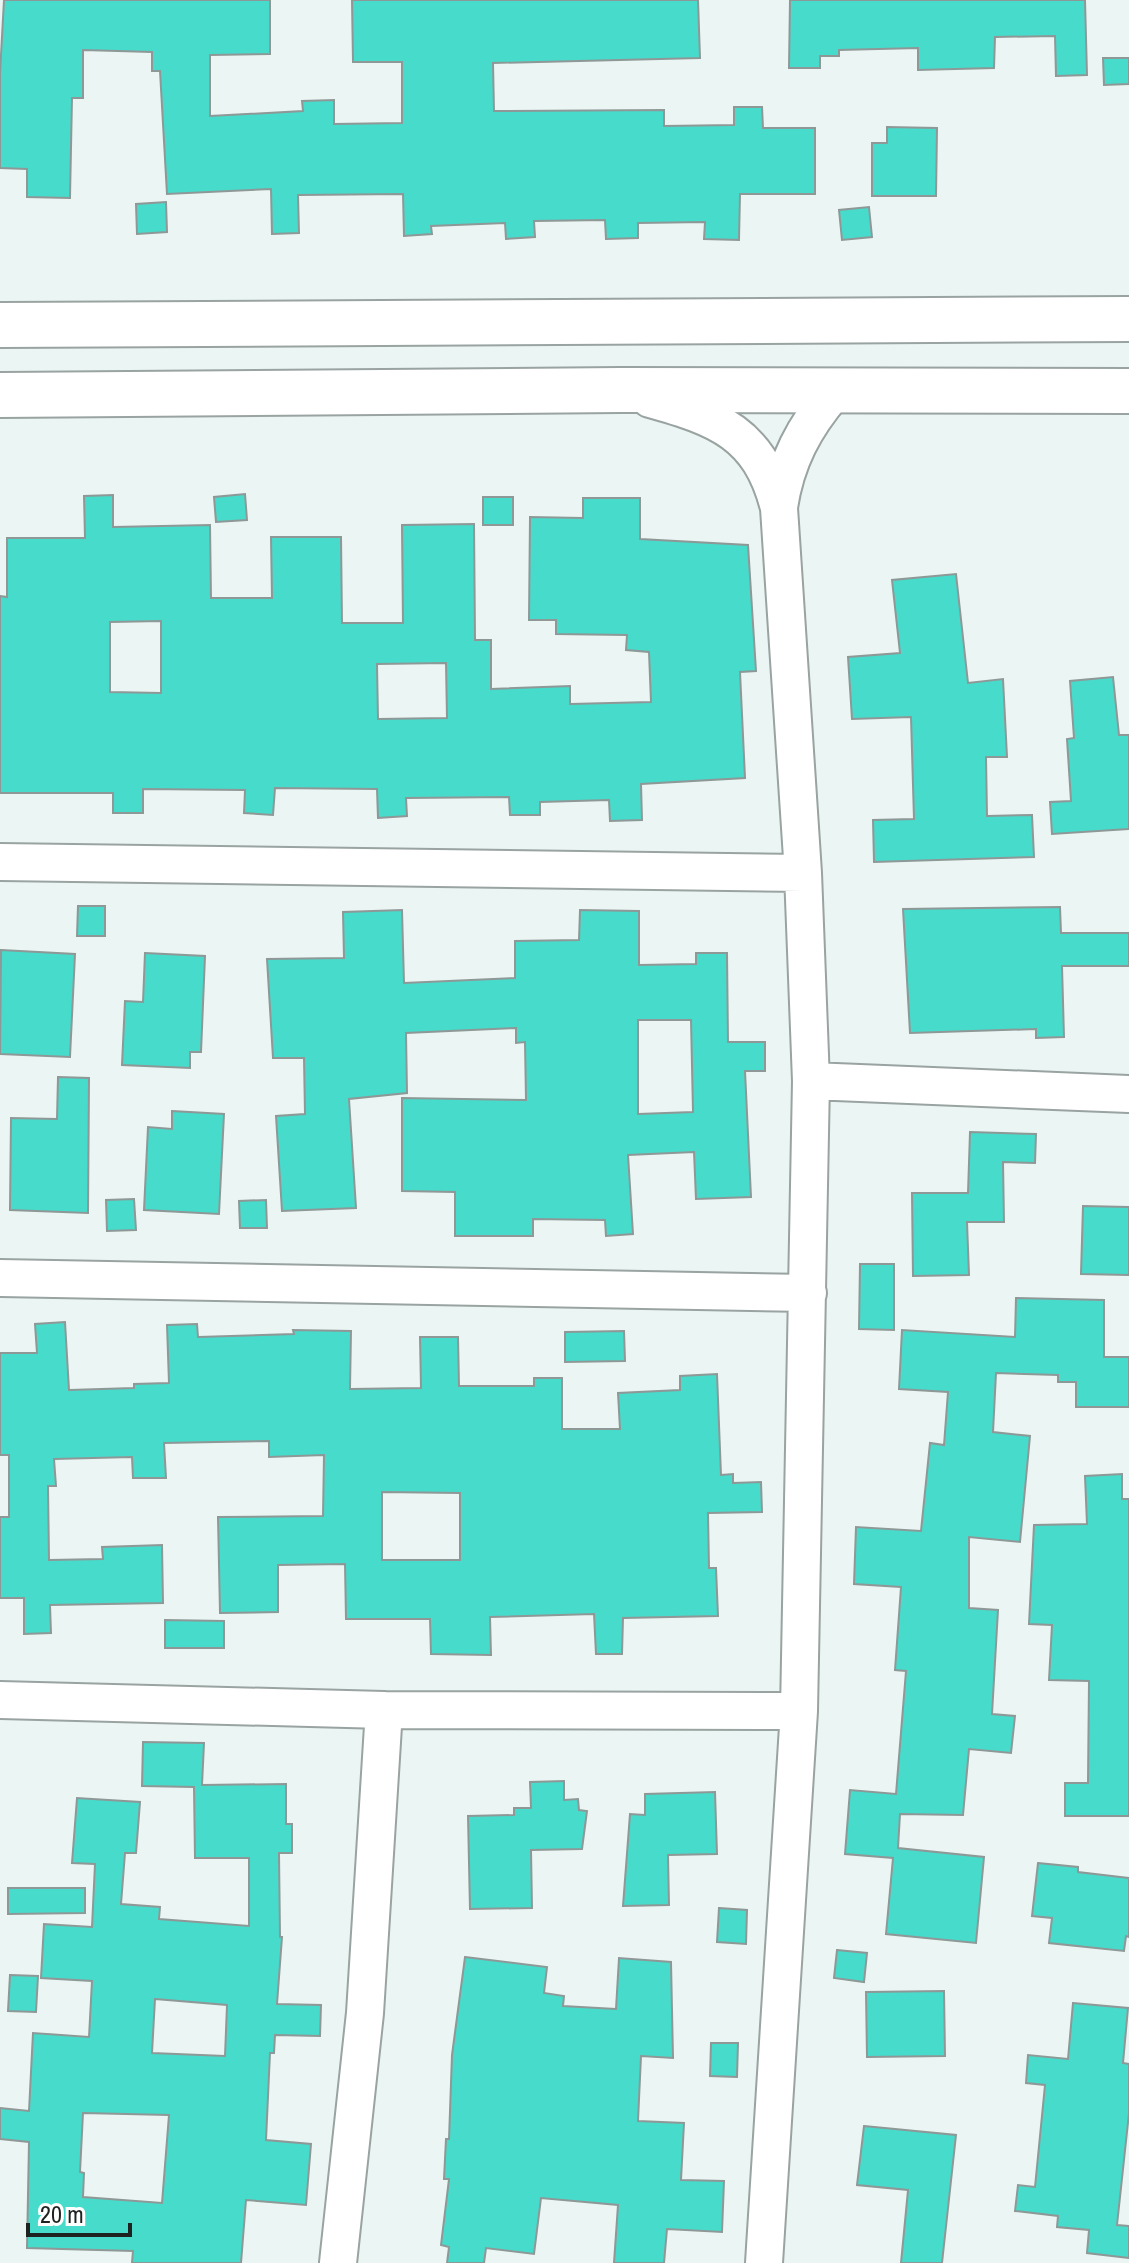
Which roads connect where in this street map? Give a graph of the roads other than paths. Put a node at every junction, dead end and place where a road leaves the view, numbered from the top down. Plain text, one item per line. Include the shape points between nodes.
1 (1126, 319) edge
2 (0, 325) edge
3 (621, 390) junction
4 (1129, 391) edge
5 (834, 392) junction
6 (0, 395) edge
7 (779, 508) junction
8 (0, 862) edge
9 (803, 873) junction
10 (811, 1081) junction
11 (1129, 1094) edge
12 (0, 1278) edge
13 (808, 1293) junction
14 (0, 1700) edge
15 (384, 1710) junction
16 (799, 1711) junction
17 (338, 2263) edge
18 (764, 2263) edge

1 - 2 street
3 - 5 street
3 - 6 street
3 - 7 street via 706,416 732,432 766,470
4 - 5 street
5 - 7 street via 791,457
7 - 9 street
8 - 9 street
9 - 10 street
10 - 11 street
10 - 13 street
12 - 13 street
13 - 16 street
14 - 15 street
15 - 16 street
15 - 17 street via 365,2013
16 - 18 street

